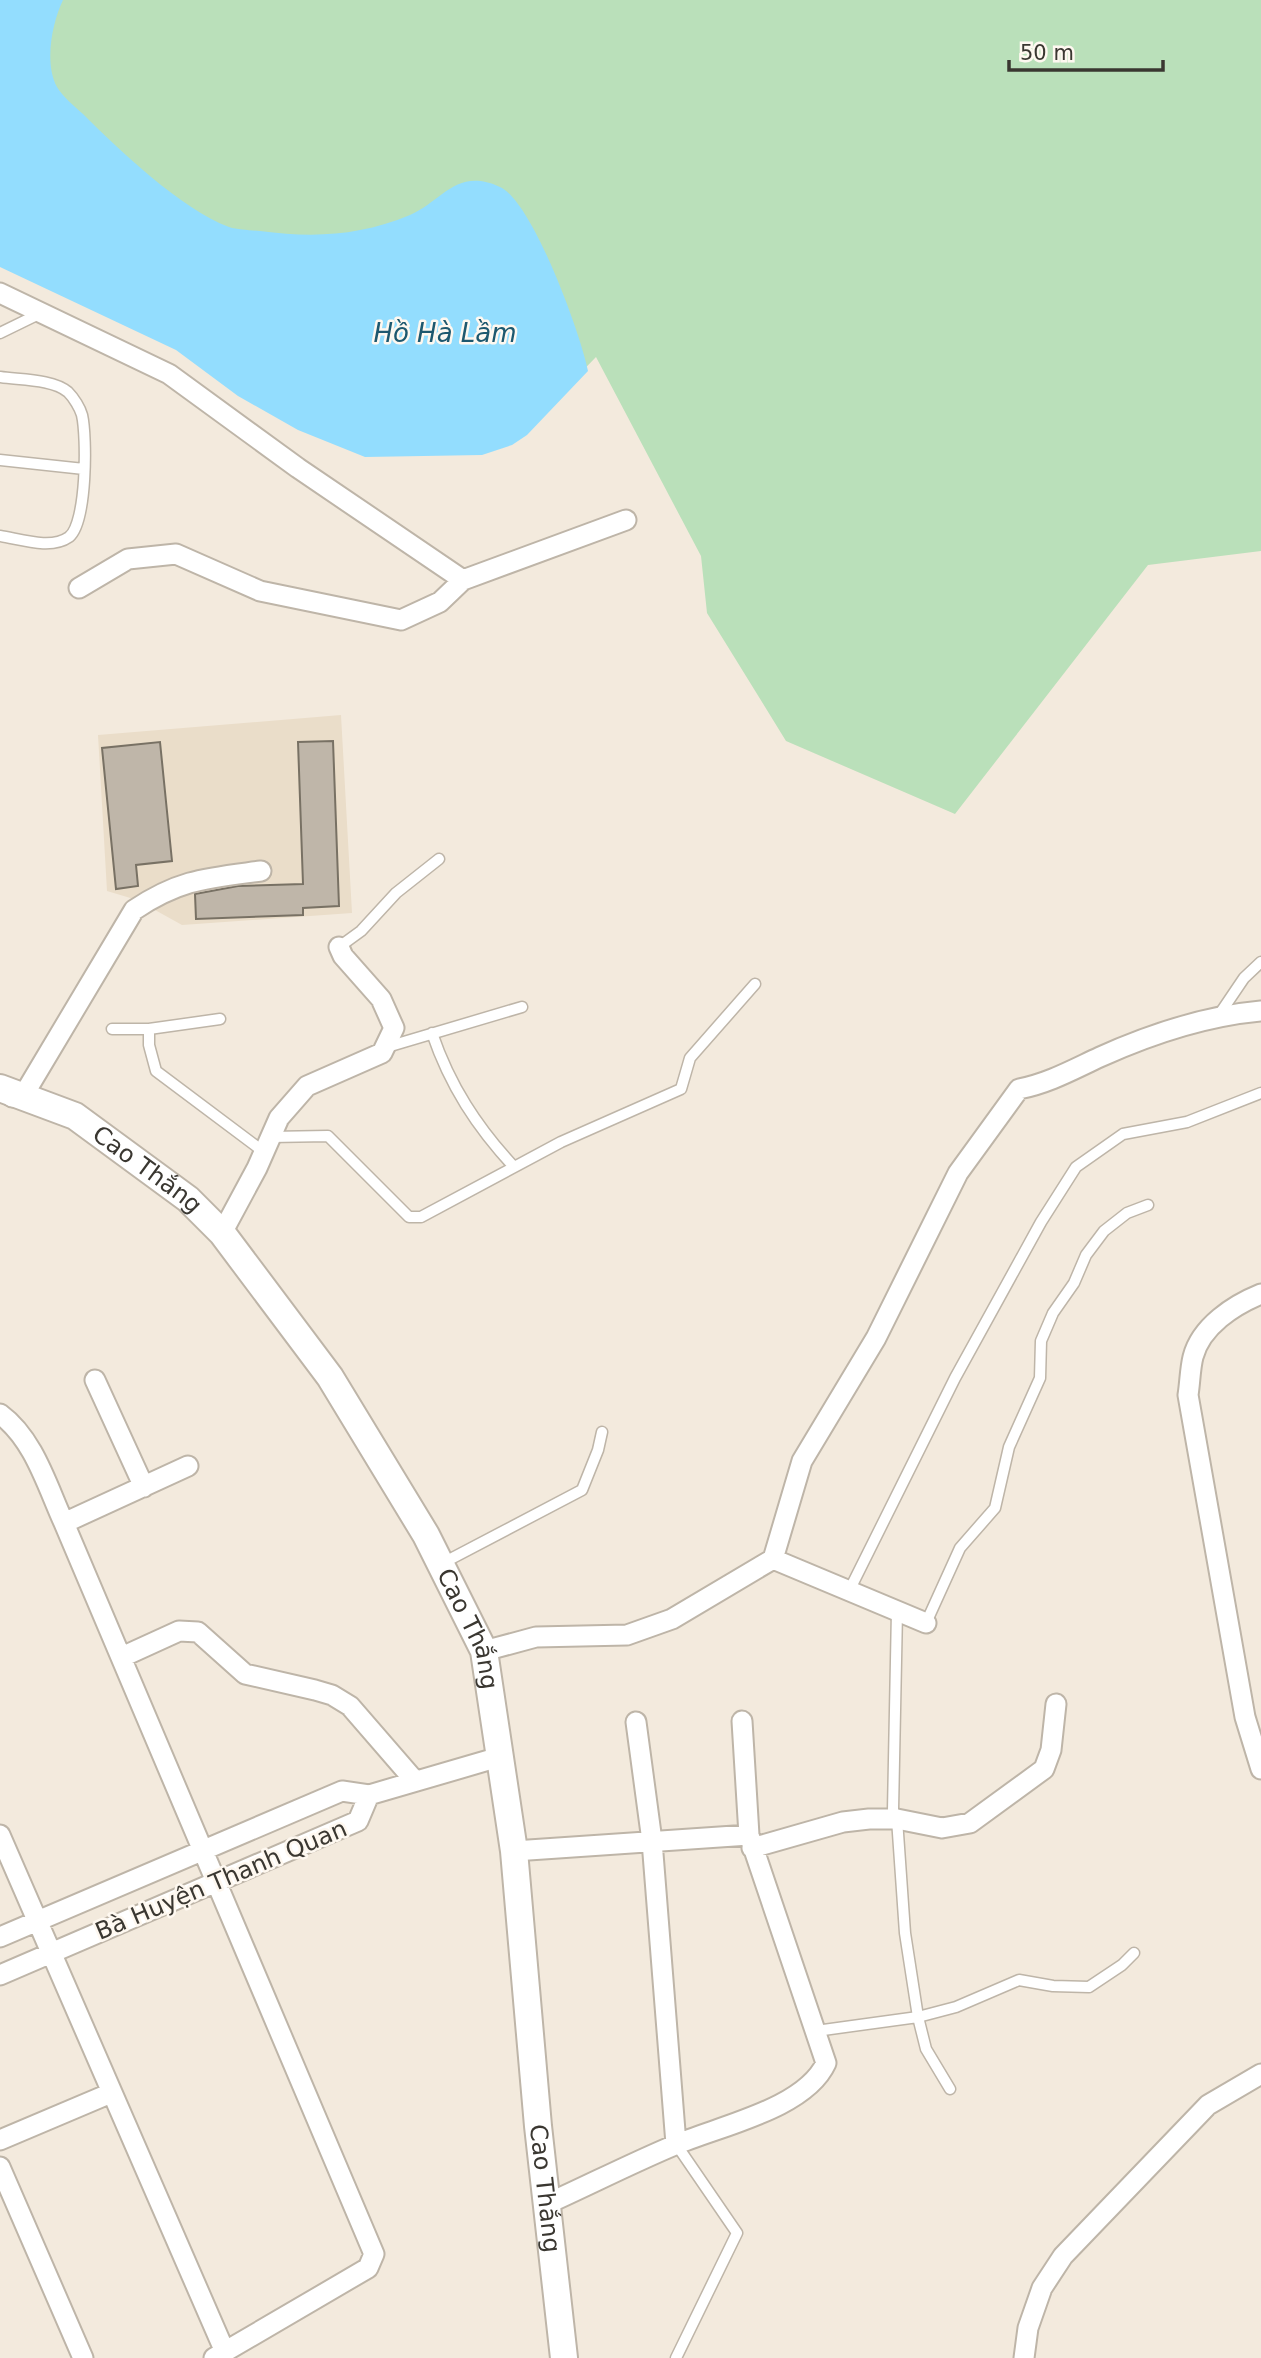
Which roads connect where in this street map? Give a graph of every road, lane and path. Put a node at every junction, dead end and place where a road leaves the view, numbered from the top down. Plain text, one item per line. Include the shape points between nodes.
1 (0, 292) edge
2 (42, 313) junction
3 (0, 333) edge
4 (0, 377) edge
5 (0, 460) edge
6 (84, 470) junction
7 (625, 520) dead end
8 (0, 536) edge
9 (463, 580) junction
10 (79, 588) dead end
11 (439, 859) dead end
12 (261, 871) dead end
13 (339, 947) joint
14 (1261, 962) edge
15 (755, 984) dead end
16 (522, 1007) dead end
17 (1261, 1011) edge
18 (1219, 1015) junction
19 (220, 1019) dead end
20 (112, 1029) dead end
21 (149, 1029) junction
22 (432, 1033) junction
23 (387, 1047) junction
24 (1261, 1093) edge
25 (8, 1094) edge
26 (267, 1145) junction
27 (514, 1167) junction
28 (1149, 1205) dead end
29 (222, 1233) junction
30 (1261, 1294) edge
31 (95, 1380) dead end
32 (0, 1414) edge
33 (602, 1432) dead end
34 (188, 1466) dead end
35 (144, 1487) junction
36 (64, 1522) junction
37 (773, 1559) junction
38 (440, 1565) junction
39 (849, 1591) junction
40 (897, 1611) junction
41 (926, 1623) joint
42 (484, 1651) junction
43 (122, 1657) junction
44 (1056, 1704) dead end
45 (742, 1721) dead end
46 (636, 1722) dead end
47 (499, 1757) junction
48 (1261, 1769) edge
49 (415, 1782) junction
50 (369, 1795) junction
51 (897, 1819) junction
52 (0, 1835) edge
53 (652, 1841) junction
54 (750, 1841) junction
55 (203, 1851) junction
56 (514, 1851) junction
57 (216, 1884) junction
58 (37, 1921) junction
59 (0, 1937) edge
60 (50, 1952) junction
61 (1134, 1953) dead end
62 (0, 1975) edge
63 (918, 2017) junction
64 (816, 2031) junction
65 (1261, 2074) edge
66 (950, 2089) dead end
67 (111, 2092) junction
68 (0, 2140) edge
69 (676, 2144) junction
70 (0, 2167) edge
71 (549, 2203) junction
72 (219, 2355) edge
73 (83, 2358) edge
74 (564, 2358) edge
75 (676, 2358) edge
76 (1024, 2358) edge

1 - 2 street
2 - 3 lane
2 - 9 street via 169,374
4 - 6 lane via 68,392 82,415
5 - 6 lane
6 - 8 lane via 79,523 71,535 50,543
7 - 9 street
9 - 10 street via 439,602 401,620 260,591 176,554 128,559
11 - 13 lane
12 - 25 street via 198,879 162,891 134,910
13 - 23 street via 381,999 394,1028
14 - 18 lane
15 - 27 lane via 690,1058 681,1089
16 - 22 lane
17 - 18 street
18 - 37 street via 1100,1057 1046,1084 1019,1089 958,1173 876,1338 802,1461
19 - 21 lane
20 - 21 lane
21 - 26 lane via 156,1072
22 - 23 lane
22 - 27 lane via 459,1097
23 - 26 street via 307,1086 279,1118
24 - 39 lane via 1187,1122 1123,1134 1076,1167 955,1378
25 - 29 main road, Cao Thắng via 75,1116 188,1199
26 - 27 lane via 328,1136 409,1217 421,1217
26 - 29 street
28 - 41 lane via 1128,1213 1104,1231 1053,1313 1041,1341 1040,1378 1009,1447 995,1508 960,1548
29 - 38 main road, Cao Thắng via 330,1377
30 - 48 street via 1215,1322 1194,1354 1188,1395 1245,1717
31 - 35 street
32 - 36 street via 29,1447
33 - 38 lane via 582,1490
34 - 35 street
35 - 36 street
36 - 43 street
37 - 39 street
37 - 42 street via 672,1619 627,1635 536,1637
38 - 42 main road, Cao Thắng
39 - 40 street
40 - 41 street
40 - 51 lane via 893,1810
42 - 47 main road, Cao Thắng
43 - 49 street via 179,1631 198,1632 245,1674 315,1690 350,1706
43 - 55 street
44 - 51 street via 1049,1760 1039,1776 970,1824 942,1828
45 - 54 street
46 - 53 street
47 - 49 street
47 - 56 main road, Cao Thắng
49 - 50 street
50 - 55 street, Bà Huyện Thanh Quan via 342,1791
50 - 57 street, Bà Huyện Thanh Quan via 358,1821
51 - 54 street via 843,1822
51 - 63 lane via 905,1933
52 - 58 street
53 - 54 street
53 - 56 street
53 - 69 street
54 - 64 street
55 - 57 street
55 - 58 street, Bà Huyện Thanh Quan
56 - 71 main road, Cao Thắng
57 - 60 street, Bà Huyện Thanh Quan
57 - 72 street via 374,2254 368,2268
58 - 59 street, Bà Huyện Thanh Quan
58 - 60 street
60 - 62 street, Bà Huyện Thanh Quan
60 - 67 street
61 - 63 lane via 1089,1987 1019,1980 956,2007
63 - 64 lane
63 - 66 lane via 926,2049
64 - 69 street via 826,2063 819,2078 777,2106
65 - 76 street via 1208,2105 1063,2256 1042,2288 1028,2328
67 - 68 street
67 - 72 street
69 - 71 street
69 - 75 lane via 737,2233
70 - 73 street
71 - 74 main road, Cao Thắng

